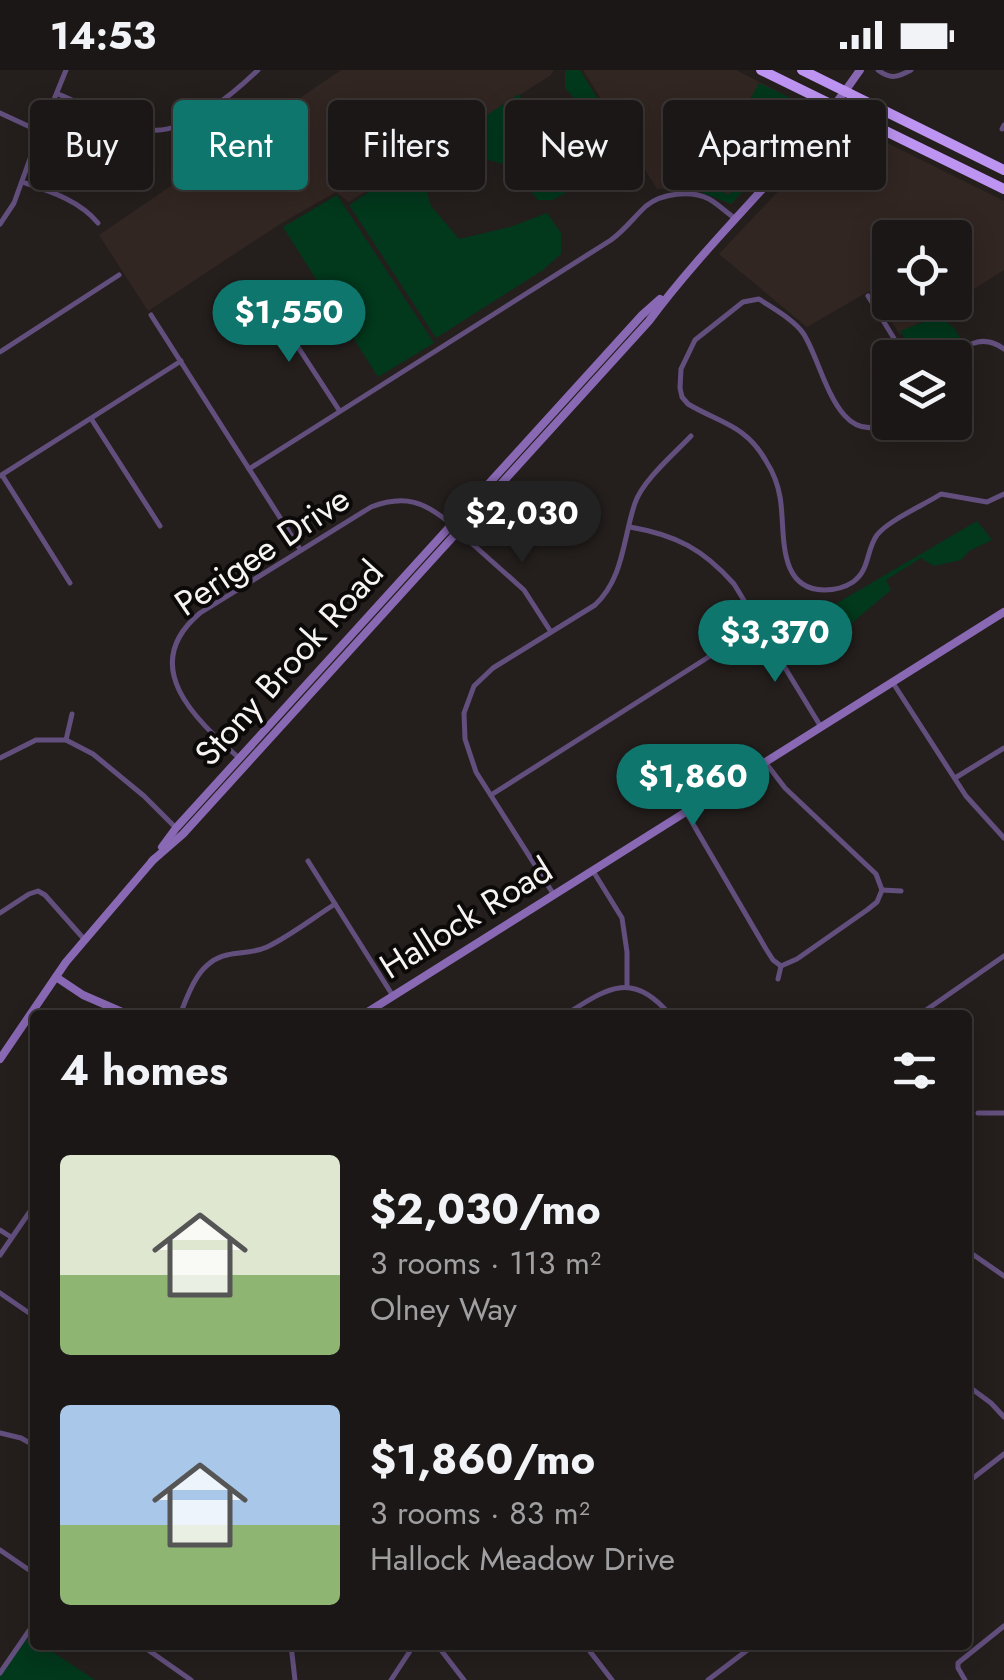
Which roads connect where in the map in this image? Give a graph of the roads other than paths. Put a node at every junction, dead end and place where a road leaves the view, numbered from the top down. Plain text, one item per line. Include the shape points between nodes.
1 (66, 70) edge
2 (258, 70) edge
3 (760, 70) edge
4 (802, 70) edge
5 (860, 70) edge
6 (878, 70) edge
7 (911, 70) edge
8 (845, 91) junction
9 (58, 94) junction
10 (55, 100) edge
11 (822, 100) edge
12 (838, 100) edge
13 (0, 113) edge
14 (30, 127) edge
15 (886, 132) edge
16 (30, 161) edge
17 (1004, 170) edge
18 (22, 182) junction
19 (760, 190) edge
20 (1004, 190) edge
21 (736, 218) junction
22 (98, 223) dead end
23 (0, 224) edge
24 (120, 275) dead end
25 (868, 296) dead end
26 (268, 301) dead end
27 (151, 315) dead end
28 (895, 340) edge
29 (972, 345) edge
30 (1004, 349) edge
31 (0, 352) edge
32 (181, 361) junction
33 (339, 410) junction
34 (92, 420) junction
35 (872, 428) edge
36 (691, 436) dead end
37 (249, 468) junction
38 (1, 476) edge
39 (1004, 494) edge
40 (160, 526) dead end
41 (630, 527) junction
42 (455, 528) junction
43 (300, 550) junction
44 (70, 583) dead end
45 (1004, 612) edge
46 (759, 626) junction
47 (551, 632) junction
48 (893, 683) junction
49 (72, 714) dead end
50 (820, 727) junction
51 (66, 740) junction
52 (1004, 748) edge
53 (0, 758) edge
54 (243, 762) junction
55 (766, 762) junction
56 (955, 778) junction
57 (491, 795) junction
58 (686, 812) junction
59 (179, 831) junction
60 (1004, 838) edge
61 (308, 861) dead end
62 (593, 871) junction
63 (882, 890) junction
64 (902, 891) dead end
65 (554, 895) junction
66 (335, 904) junction
67 (0, 912) edge
68 (84, 939) junction
69 (1004, 956) edge
70 (780, 966) junction
71 (56, 976) junction
72 (778, 979) dead end
73 (627, 987) junction
74 (393, 996) junction
75 (33, 1010) edge
76 (118, 1010) edge
77 (182, 1010) edge
78 (371, 1010) edge
79 (573, 1010) edge
80 (665, 1010) edge
81 (927, 1010) edge
82 (30, 1015) edge
83 (0, 1059) edge
84 (978, 1113) dead end
85 (1004, 1113) edge
86 (30, 1211) edge
87 (0, 1230) edge
88 (11, 1238) junction
89 (972, 1254) edge
90 (0, 1255) edge
91 (1004, 1276) edge
92 (0, 1293) edge
93 (30, 1314) edge
94 (972, 1389) edge
95 (1004, 1417) edge
96 (0, 1433) edge
97 (30, 1443) edge
98 (1004, 1454) edge
99 (972, 1479) edge
100 (0, 1550) edge
101 (30, 1571) edge
102 (1004, 1626) edge
103 (30, 1629) edge
104 (148, 1650) edge
105 (292, 1650) edge
106 (411, 1650) edge
107 (441, 1650) edge
108 (589, 1650) edge
109 (747, 1650) edge
110 (0, 1673) edge
111 (191, 1680) edge
112 (295, 1680) edge
113 (391, 1680) edge
114 (464, 1680) edge
115 (612, 1680) edge
116 (708, 1680) edge
117 (966, 1680) edge

1 - 9 street
2 - 9 street via 231,95 168,130 135,126
3 - 11 highway
4 - 8 highway
5 - 8 main road, Stony Brook Road
6 - 7 street via 890,77
8 - 12 main road, Stony Brook Road
8 - 17 highway
9 - 10 street
13 - 14 street
15 - 20 highway
16 - 18 street
18 - 22 street via 74,203
18 - 23 street
19 - 21 main road, Stony Brook Road
21 - 33 street via 700,196 649,203 611,240
21 - 42 main road, Stony Brook Road
24 - 31 street
25 - 28 street
26 - 33 street
27 - 32 street
29 - 30 street via 990,340
32 - 34 street
32 - 37 street
33 - 37 street
34 - 38 street
34 - 40 street
35 - 39 street via 853,424 830,394 802,331 758,299 743,302 695,340 681,369 688,404 738,428 766,460 780,496 788,563 817,590 851,583 866,566 878,533 942,494 987,502
36 - 41 street via 640,492
37 - 43 street
38 - 44 street
41 - 46 street via 670,536 708,558 734,584
41 - 47 street via 606,595
42 - 43 street, Perigee Drive via 430,507 392,501
42 - 47 street, Perigee Drive via 524,590
42 - 54 main road, Stony Brook Road
43 - 54 street, Perigee Drive via 200,613 173,649 183,696
45 - 48 main road, Hallock Road
46 - 50 street
46 - 57 street
47 - 57 street via 493,668 469,695 465,740
48 - 50 main road, Hallock Road
48 - 56 street
49 - 51 street
50 - 55 main road, Hallock Road
51 - 53 street via 36,740
51 - 59 street via 94,754
52 - 56 street
54 - 59 main road, Stony Brook Road
55 - 58 main road, Hallock Road
55 - 63 street via 876,874
56 - 60 street
57 - 65 street
58 - 62 main road, Hallock Road
58 - 70 street
59 - 68 main road, Stony Brook Road
61 - 66 street
62 - 65 main road, Hallock Road
62 - 73 street via 622,918
63 - 64 street
63 - 70 street via 867,910
65 - 74 main road, Hallock Road
66 - 74 street
66 - 77 street via 268,946 211,962 194,980
67 - 68 street via 38,891
68 - 71 main road, Stony Brook Road
69 - 81 street
70 - 72 street
71 - 75 main road, Stony Brook Road
71 - 76 main road
73 - 79 street via 604,990
73 - 80 street via 651,995
74 - 78 main road, Hallock Road
82 - 83 main road, Stony Brook Road
84 - 85 street
86 - 88 street
87 - 88 street
88 - 90 street
89 - 91 street
92 - 93 street
94 - 95 street
96 - 97 street
98 - 99 street
100 - 101 street
102 - 117 street via 958,1663
103 - 110 street
104 - 111 street
105 - 112 street
106 - 113 street
107 - 114 street
108 - 115 street
109 - 116 street

